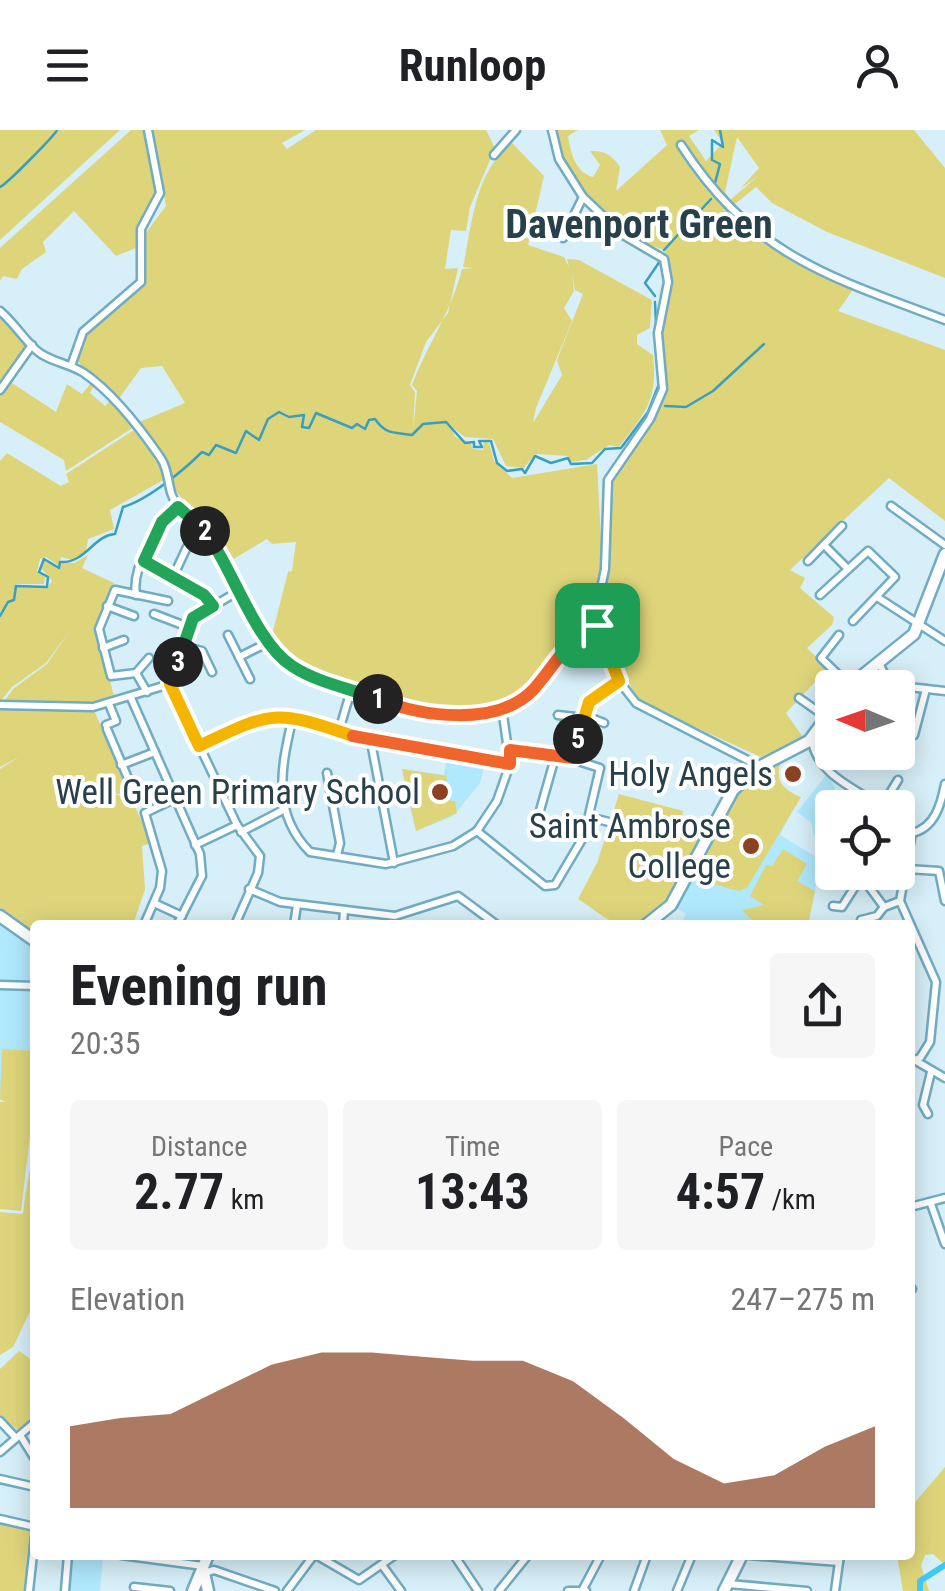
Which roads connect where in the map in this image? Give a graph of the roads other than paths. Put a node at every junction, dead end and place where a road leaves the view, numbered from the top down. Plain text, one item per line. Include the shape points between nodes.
1 (148, 130) edge
2 (516, 130) edge
3 (552, 130) edge
4 (681, 145) dead end
5 (494, 154) dead end
6 (583, 197) junction
7 (564, 238) dead end
8 (0, 311) edge
9 (945, 320) edge
10 (32, 346) junction
11 (71, 366) junction
12 (0, 390) edge
13 (891, 506) dead end
14 (178, 507) junction
15 (842, 526) dead end
16 (824, 545) junction
17 (945, 545) edge
18 (187, 547) dead end
19 (945, 554) edge
20 (144, 561) junction
21 (808, 561) dead end
22 (848, 570) junction
23 (173, 577) junction
24 (237, 592) junction
25 (136, 595) junction
26 (820, 596) dead end
27 (877, 597) junction
28 (168, 601) dead end
29 (107, 606) junction
30 (213, 606) junction
31 (154, 614) dead end
32 (134, 616) dead end
33 (854, 621) dead end
34 (597, 625) junction
35 (919, 626) junction
36 (188, 627) junction
37 (839, 634) dead end
38 (228, 635) dead end
39 (124, 640) dead end
40 (945, 641) edge
41 (269, 642) junction
42 (182, 646) junction
43 (102, 648) junction
44 (239, 657) junction
45 (149, 658) dead end
46 (880, 663) junction
47 (833, 670) edge
48 (870, 670) edge
49 (212, 672) dead end
50 (136, 673) junction
51 (250, 680) dead end
52 (619, 681) junction
53 (170, 684) junction
54 (351, 690) junction
55 (926, 690) junction
56 (945, 691) edge
57 (148, 692) junction
58 (131, 698) junction
59 (799, 698) dead end
60 (108, 704) junction
61 (0, 705) edge
62 (815, 706) edge
63 (502, 708) junction
64 (558, 714) dead end
65 (292, 716) junction
66 (584, 716) junction
67 (604, 723) dead end
68 (338, 731) junction
69 (915, 732) edge
70 (815, 734) edge
71 (812, 738) junction
72 (371, 742) junction
73 (199, 746) junction
74 (798, 749) junction
75 (815, 749) edge
76 (510, 750) junction
77 (155, 752) junction
78 (556, 754) junction
79 (815, 755) edge
80 (573, 758) junction
81 (510, 764) junction
82 (121, 765) junction
83 (760, 767) junction
84 (830, 770) edge
85 (326, 773) dead end
86 (898, 780) dead end
87 (945, 784) edge
88 (855, 790) edge
89 (892, 790) edge
90 (136, 797) dead end
91 (176, 798) junction
92 (285, 809) junction
93 (589, 818) junction
94 (610, 822) dead end
95 (535, 828) dead end
96 (239, 829) junction
97 (477, 831) junction
98 (915, 831) edge
99 (196, 845) junction
100 (337, 855) junction
101 (394, 863) junction
102 (915, 870) edge
103 (249, 889) junction
104 (902, 890) edge
105 (900, 900) junction
106 (945, 901) edge
107 (154, 903) junction
108 (297, 905) junction
109 (832, 906) dead end
110 (884, 907) junction
111 (344, 910) junction
112 (0, 916) edge
113 (182, 916) junction
114 (146, 920) edge
115 (180, 920) edge
116 (237, 920) edge
117 (295, 920) edge
118 (343, 920) edge
119 (490, 920) edge
120 (652, 920) edge
121 (861, 920) edge
122 (909, 920) edge
123 (915, 932) edge
124 (30, 938) edge
125 (941, 982) edge
126 (0, 985) edge
127 (30, 986) edge
128 (934, 1012) junction
129 (945, 1014) edge
130 (915, 1059) edge
131 (915, 1062) edge
132 (931, 1072) junction
133 (945, 1078) edge
134 (928, 1114) dead end
135 (945, 1198) edge
136 (931, 1204) junction
137 (915, 1207) edge
138 (945, 1244) edge
139 (0, 1421) edge
140 (30, 1426) edge
141 (18, 1436) junction
142 (0, 1452) edge
143 (30, 1452) edge
144 (0, 1479) edge
145 (30, 1486) edge
146 (0, 1519) edge
147 (30, 1526) edge
148 (33, 1560) edge
149 (68, 1560) edge
150 (164, 1560) edge
151 (311, 1560) edge
152 (324, 1560) edge
153 (388, 1560) edge
154 (457, 1560) edge
155 (517, 1560) edge
156 (600, 1560) edge
157 (645, 1560) edge
158 (690, 1560) edge
159 (739, 1560) edge
160 (840, 1560) edge
161 (206, 1565) edge
162 (382, 1565) junction
163 (134, 1587) dead end
164 (725, 1588) edge
165 (585, 1590) edge
166 (30, 1591) edge
167 (65, 1591) edge
168 (170, 1591) edge
169 (192, 1591) edge
170 (208, 1591) edge
171 (275, 1591) edge
172 (287, 1591) edge
173 (401, 1591) edge
174 (478, 1591) edge
175 (499, 1591) edge
176 (568, 1591) edge
177 (634, 1591) edge
178 (676, 1591) edge
179 (807, 1591) edge
180 (835, 1591) edge

1 - 11 street via 160,193 140,230 142,282 82,332
2 - 5 street
3 - 6 street via 559,159
4 - 9 street via 724,205 765,240 836,280
6 - 7 street
6 - 34 street via 623,236 664,259 668,273 658,316 663,389 604,494 605,569
8 - 10 street
10 - 11 street
10 - 12 street
11 - 14 street via 120,406 159,455
13 - 17 street
14 - 20 street via 162,522
14 - 24 street via 219,550
15 - 16 street
16 - 21 street
16 - 22 street
18 - 23 street
19 - 35 main road
20 - 23 street
20 - 25 street
22 - 26 street
22 - 27 street via 868,551 895,576
23 - 30 street
24 - 30 street
24 - 41 street
25 - 28 street
25 - 29 street via 115,590
27 - 33 street
27 - 35 street
29 - 32 street
29 - 43 street via 99,629
30 - 36 street
31 - 36 street
34 - 52 street
34 - 63 street via 572,640 526,697
35 - 40 street
35 - 46 main road
36 - 42 street
37 - 47 street via 821,658
38 - 44 street
39 - 43 street
41 - 44 street
41 - 54 street via 291,666
42 - 49 street via 202,651
42 - 53 street
43 - 50 street via 114,678
44 - 51 street
45 - 50 street
46 - 48 main road
46 - 55 street via 890,684
50 - 57 street
52 - 66 street via 589,702
52 - 83 street via 645,709
53 - 57 street
53 - 73 street
54 - 63 street via 402,707 461,714
54 - 68 street
55 - 56 street
55 - 69 street
57 - 58 street
58 - 60 street
58 - 77 street
59 - 62 street
60 - 61 street
60 - 82 street via 116,722 106,727
63 - 76 street
64 - 66 street
65 - 68 street
65 - 73 street via 259,718
65 - 92 street via 279,777
66 - 67 street
66 - 80 street
68 - 72 street
70 - 71 main road
71 - 74 main road
71 - 75 street
72 - 81 street
72 - 101 street
73 - 96 street
74 - 79 street
74 - 83 main road
76 - 78 street
76 - 81 street
77 - 82 street
77 - 91 street
78 - 80 street
78 - 95 street
80 - 93 street via 600,768
81 - 97 street
82 - 90 street
83 - 120 main road via 732,790 671,905
84 - 88 street
85 - 100 street
86 - 89 street
87 - 98 street via 935,816
91 - 99 street
91 - 107 street via 145,813 161,857
92 - 96 street
92 - 100 street via 310,852
93 - 94 street
93 - 97 street via 555,885 544,886
96 - 99 street
96 - 103 street via 260,856
97 - 101 street via 453,846
99 - 113 street via 202,876
100 - 101 street
102 - 106 street via 939,872
103 - 108 street
103 - 116 street
104 - 105 street
105 - 110 street
105 - 122 street
107 - 113 street
107 - 114 street
108 - 111 street
108 - 117 street
109 - 110 street via 842,907 856,885 867,884
110 - 121 street
111 - 118 street
111 - 119 street via 395,916 458,896
112 - 124 main road
113 - 115 street
123 - 125 street
125 - 128 street
126 - 127 street
128 - 129 street
128 - 130 street via 930,1042
131 - 132 street
132 - 133 street
132 - 134 street via 923,1102
135 - 136 street
136 - 137 street
136 - 138 street
139 - 141 street
140 - 141 street
141 - 142 street
141 - 143 street
144 - 145 street
146 - 147 street
148 - 166 street
149 - 167 street
150 - 161 street
151 - 172 street
152 - 162 street via 359,1580
153 - 162 street
154 - 174 street
155 - 175 street
156 - 165 street
157 - 177 street
158 - 178 street
159 - 164 main road
160 - 180 street
161 - 169 main road
161 - 170 main road
161 - 171 street
162 - 173 street
163 - 168 street
164 - 179 street
165 - 176 street

